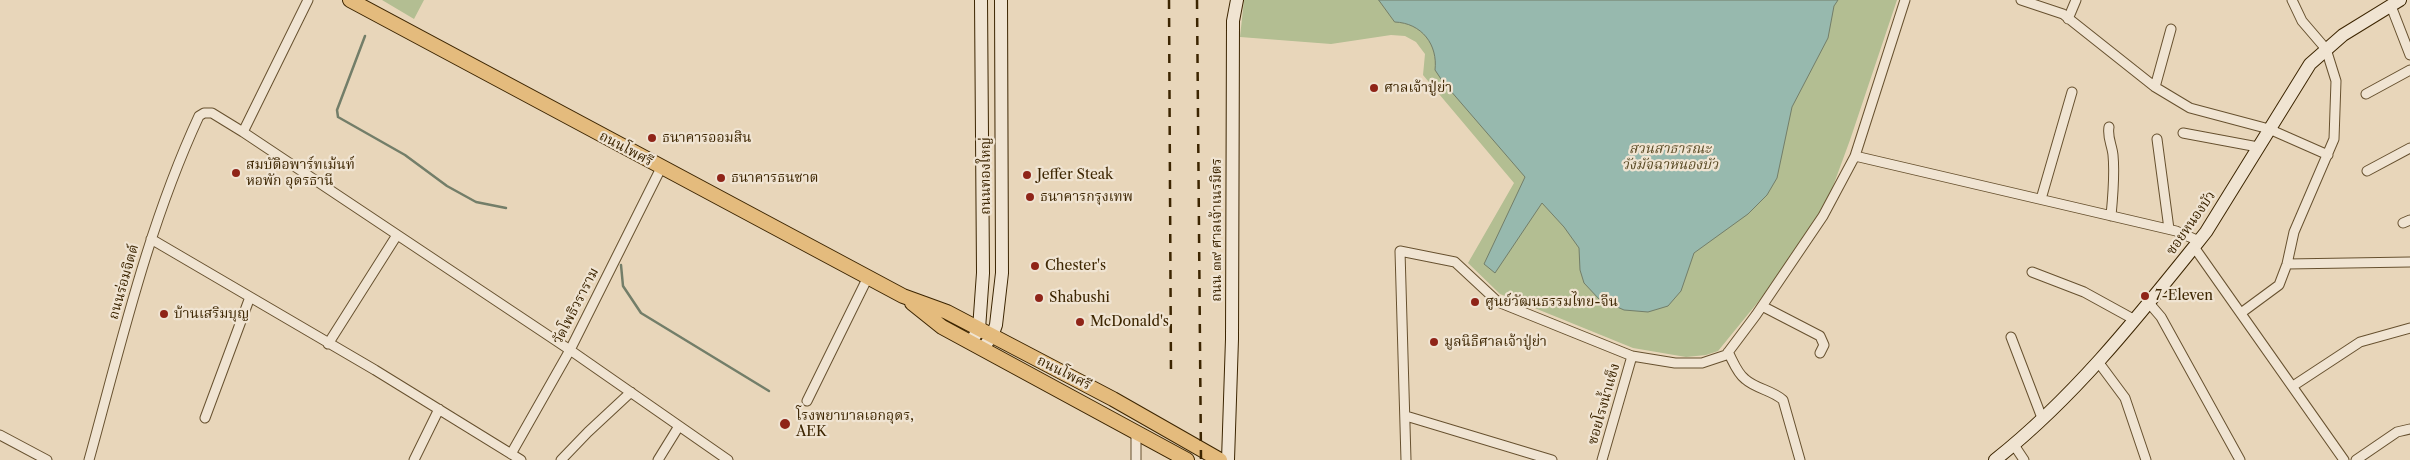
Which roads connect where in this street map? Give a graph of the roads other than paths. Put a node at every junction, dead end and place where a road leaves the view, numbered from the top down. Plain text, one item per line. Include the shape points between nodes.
1 (308, 0) edge
2 (350, 0) edge
3 (981, 0) edge
4 (1001, 0) edge
5 (1236, 0) edge
6 (1905, 0) edge
7 (2021, 0) edge
8 (2076, 0) edge
9 (2292, 0) edge
10 (2395, 3) edge
11 (2068, 19) junction
12 (2171, 29) dead end
13 (2326, 48) junction
14 (2410, 56) edge
15 (2410, 70) edge
16 (2155, 87) junction
17 (2072, 92) dead end
18 (2366, 94) dead end
19 (2109, 127) dead end
20 (2269, 129) junction
21 (243, 132) junction
22 (2183, 133) dead end
23 (2157, 139) dead end
24 (2258, 148) junction
25 (2410, 148) edge
26 (2328, 155) junction
27 (1854, 156) junction
28 (662, 168) junction
29 (2367, 171) dead end
30 (2041, 199) junction
31 (2111, 216) junction
32 (2169, 229) junction
33 (397, 235) junction
34 (151, 238) junction
35 (2197, 244) junction
36 (2410, 262) edge
37 (2287, 264) junction
38 (983, 272) junction
39 (2032, 272) dead end
40 (1002, 273) junction
41 (868, 277) junction
42 (903, 296) junction
43 (250, 297) junction
44 (2149, 303) junction
45 (1762, 306) junction
46 (2241, 313) junction
47 (2135, 320) junction
48 (942, 327) junction
49 (2410, 328) edge
50 (978, 329) junction
51 (992, 336) junction
52 (2012, 338) dead end
53 (328, 344) junction
54 (977, 345) junction
55 (570, 350) junction
56 (1728, 352) junction
57 (1820, 353) dead end
58 (1632, 356) junction
59 (2099, 363) junction
60 (1018, 367) junction
61 (2294, 386) junction
62 (630, 392) junction
63 (807, 401) dead end
64 (439, 409) junction
65 (1406, 416) junction
66 (205, 418) dead end
67 (2042, 418) junction
68 (679, 426) junction
69 (2410, 429) edge
70 (1136, 432) junction
71 (0, 435) edge
72 (2014, 445) junction
73 (511, 454) junction
74 (47, 460) edge
75 (89, 460) edge
76 (414, 460) edge
77 (521, 460) edge
78 (562, 460) edge
79 (658, 460) edge
80 (728, 460) edge
81 (1136, 460) edge
82 (1187, 460) edge
83 (1220, 460) edge
84 (1228, 460) edge
85 (1406, 460) edge
86 (1552, 460) edge
87 (1602, 460) edge
88 (1800, 460) edge
89 (1995, 460) edge
90 (2024, 460) edge
91 (2146, 460) edge
92 (2240, 460) edge
93 (2344, 460) edge
94 (2356, 460) edge

1 - 21 street
2 - 28 main road, ถนนโพศรี
3 - 38 street, ถนนทองใหญ่
4 - 40 street, ถนนทองใหญ่
5 - 84 street, ถนน ๓๙ ศาลเจ้าเนรมิตร via 1233,21 1232,329
6 - 27 street
7 - 11 street via 2063,14
8 - 11 street
9 - 13 street via 2302,21
10 - 13 street, ซอยหนองบัว
10 - 14 street
11 - 16 street
12 - 16 street
13 - 20 street, ซอยหนองบัว via 2310,64
13 - 26 street via 2336,82 2334,139
15 - 18 street
16 - 20 street via 2190,108
17 - 30 street
19 - 31 street via 2114,188
20 - 24 street, ซอยหนองบัว
20 - 26 street
21 - 33 street
21 - 34 street, ถนนร่อมจิตต์ via 212,114 199,116
22 - 24 street
23 - 32 street
24 - 35 street, ซอยหนองบัว
25 - 29 street
26 - 37 street via 2294,232
27 - 30 street
27 - 45 street via 1823,216
28 - 41 main road, ถนนโพศรี
28 - 55 street, วัดโพธิวราราม
30 - 31 street
31 - 32 street
32 - 35 street
33 - 53 street
33 - 55 street
34 - 43 street
34 - 75 street, ถนนร่อมจิตต์
35 - 44 street, ซอยหนองบัว
35 - 46 street
36 - 37 street
37 - 46 street via 2279,285
38 - 40 street
38 - 50 street, ถนนทองใหญ่
39 - 47 street via 2084,292
40 - 51 street, ถนนทองใหญ่
41 - 42 main road, ถนนโพศรี
41 - 63 street
42 - 48 main road, ถนนโพศรี
42 - 50 main road, ถนนโพศรี via 947,312
43 - 53 street
43 - 66 street
44 - 47 street, ซอยหนองบัว
44 - 92 street via 2161,317
45 - 56 street
45 - 57 street via 1820,336 1824,345
46 - 61 street
47 - 59 street, ซอยหนองบัว
48 - 54 main road, ถนนโพศรี
48 - 60 main road via 948,334 995,359
49 - 61 street via 2360,342
50 - 51 main road, ถนนโพศรี
50 - 54 street, ถนนทองใหญ่
51 - 54 street, ถนนทองใหญ่
51 - 83 main road, ถนนโพศรี
52 - 67 street
53 - 64 street
54 - 60 main road, ถนนโพศรี
55 - 62 street
55 - 73 street, วัดโพธิวราราม
56 - 58 street via 1702,363 1674,363
56 - 88 street via 1743,379 1783,400
58 - 65 street via 1498,302 1455,262 1400,251
58 - 87 street, ซอยโรงน้ำแข็ง
59 - 67 street, ซอยหนองบัว
59 - 91 street via 2125,398
60 - 70 main road, ถนนโพศรี
61 - 93 street
62 - 68 street
62 - 78 street
64 - 73 street
64 - 76 street
65 - 85 street
65 - 86 street
67 - 72 street, ซอยหนองบัว
68 - 79 street
68 - 80 street
69 - 94 street via 2397,432
70 - 81 street
70 - 82 main road, ถนนโพศรี
71 - 74 street
72 - 89 street, ซอยหนองบัว
72 - 90 street
73 - 77 street

